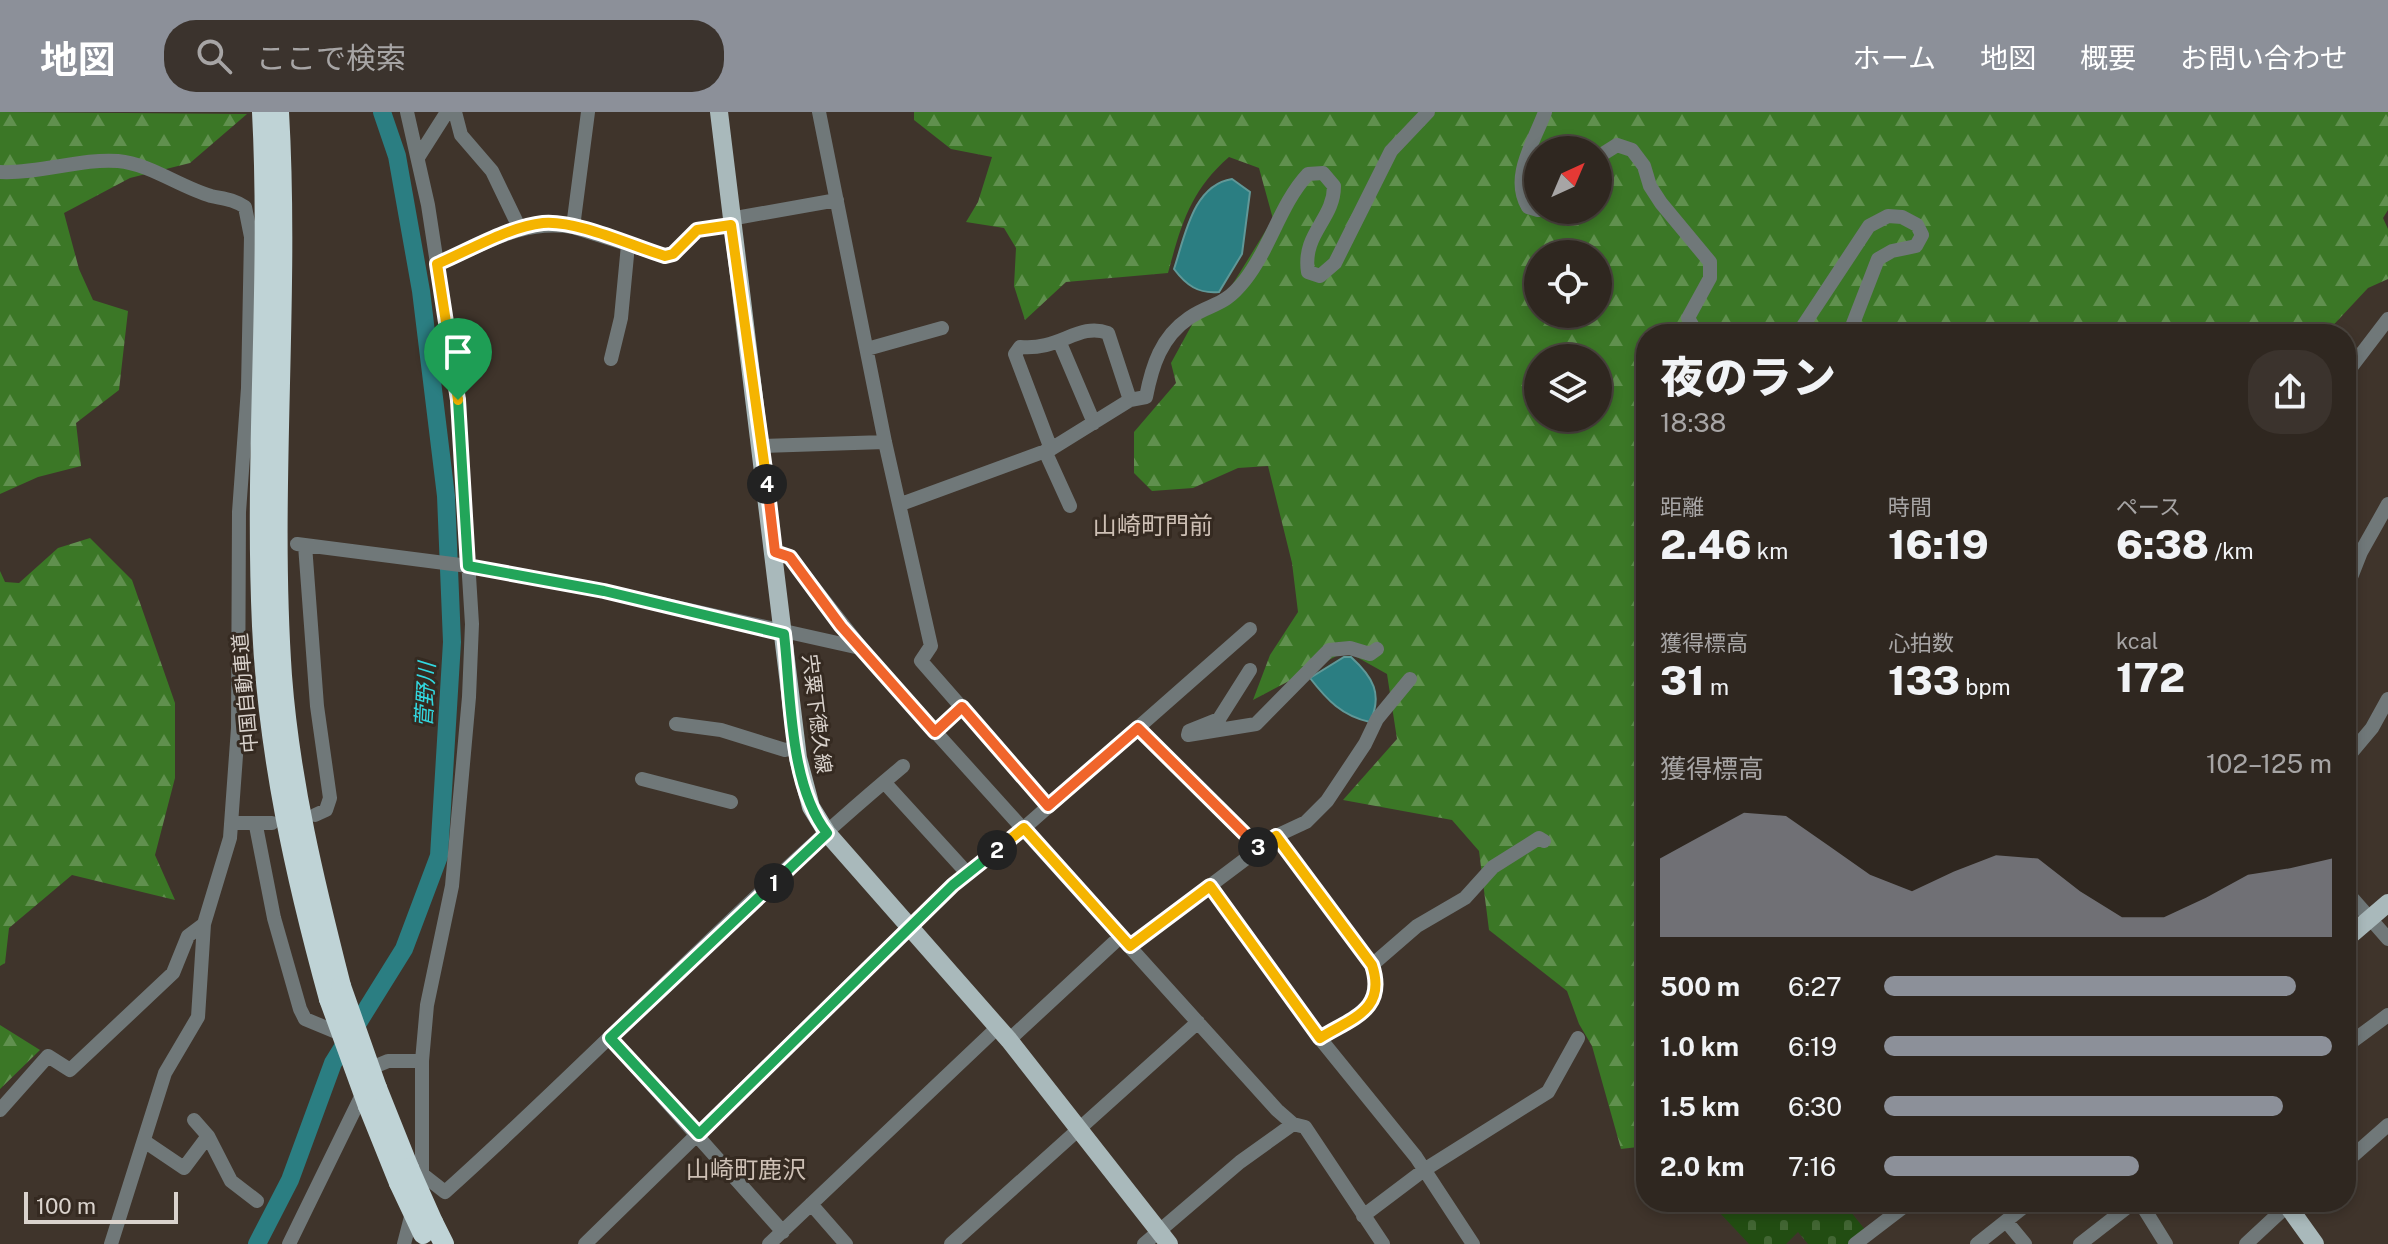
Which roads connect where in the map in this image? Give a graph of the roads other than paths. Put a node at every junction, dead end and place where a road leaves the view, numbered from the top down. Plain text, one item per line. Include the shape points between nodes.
1 (262, 112) edge
2 (279, 112) edge
3 (407, 112) edge
4 (447, 112) edge
5 (455, 112) edge
6 (588, 112) edge
7 (719, 112) edge
8 (819, 112) edge
9 (1428, 112) edge
10 (1545, 112) edge
11 (1536, 136) edge
12 (1612, 148) edge
13 (419, 156) junction
14 (1524, 167) edge
15 (0, 172) edge
16 (837, 200) junction
17 (1524, 201) edge
18 (730, 222) junction
19 (573, 227) junction
20 (520, 229) junction
21 (628, 245) junction
22 (437, 264) junction
23 (2388, 319) edge
24 (1692, 324) edge
25 (1805, 324) edge
26 (1853, 324) edge
27 (942, 328) dead end
28 (1060, 343) junction
29 (867, 349) junction
30 (611, 359) dead end
31 (2356, 361) edge
32 (1130, 400) junction
33 (1094, 423) junction
34 (885, 442) junction
35 (762, 446) junction
36 (1048, 450) junction
37 (901, 504) junction
38 (2388, 504) edge
39 (1070, 506) dead end
40 (775, 552) junction
41 (2356, 565) edge
42 (468, 566) junction
43 (1250, 629) dead end
44 (784, 634) junction
45 (860, 648) junction
46 (1377, 649) dead end
47 (1250, 670) dead end
48 (1410, 679) dead end
49 (2388, 699) edge
50 (962, 707) junction
51 (676, 724) dead end
52 (1138, 728) junction
53 (935, 732) junction
54 (797, 747) junction
55 (2356, 747) edge
56 (903, 766) dead end
57 (642, 779) dead end
58 (884, 782) junction
59 (731, 802) dead end
60 (1048, 806) junction
61 (315, 815) dead end
62 (231, 823) junction
63 (272, 823) dead end
64 (256, 826) junction
65 (1024, 828) junction
66 (827, 833) junction
67 (1276, 836) junction
68 (1544, 841) dead end
69 (1259, 849) junction
70 (968, 874) junction
71 (1210, 886) junction
72 (2356, 903) edge
73 (2388, 903) edge
74 (2370, 919) junction
75 (204, 924) junction
76 (911, 929) junction
77 (2356, 931) edge
78 (2388, 939) edge
79 (1125, 942) junction
80 (1372, 965) junction
81 (335, 992) junction
82 (2388, 1015) edge
83 (1198, 1022) junction
84 (334, 1031) dead end
85 (1004, 1034) junction
86 (610, 1038) junction
87 (1320, 1038) junction
88 (1578, 1038) dead end
89 (2356, 1039) edge
90 (422, 1061) junction
91 (0, 1110) edge
92 (194, 1120) dead end
93 (1293, 1124) junction
94 (2388, 1125) edge
95 (1078, 1127) junction
96 (699, 1134) junction
97 (208, 1136) junction
98 (144, 1141) junction
99 (2356, 1153) edge
100 (1424, 1170) junction
101 (410, 1175) junction
102 (257, 1201) dead end
103 (811, 1204) junction
104 (1897, 1212) edge
105 (2017, 1212) edge
106 (2121, 1212) edge
107 (2146, 1212) edge
108 (2283, 1212) edge
109 (2295, 1212) edge
110 (1363, 1216) junction
111 (2006, 1221) junction
112 (423, 1231) edge
113 (783, 1232) junction
114 (1164, 1237) edge
115 (111, 1244) edge
116 (289, 1244) edge
117 (392, 1244) edge
118 (404, 1244) edge
119 (444, 1244) edge
120 (585, 1244) edge
121 (769, 1244) edge
122 (846, 1244) edge
123 (951, 1244) edge
124 (1144, 1244) edge
125 (1383, 1244) edge
126 (1473, 1244) edge
127 (1855, 1244) edge
128 (1977, 1244) edge
129 (2025, 1244) edge
130 (2080, 1244) edge
131 (2166, 1244) edge
132 (2246, 1244) edge
133 (2315, 1244) edge

1 - 81 highway, 中国自動車道 via 266,244 259,525 266,680 292,856
2 - 81 highway, 中国自動車道 via 277,527 283,679 296,790
3 - 13 street
4 - 13 street
5 - 20 street via 461,135 492,171
6 - 19 street
7 - 18 main road, 宍粟下徳久線
8 - 16 street
9 - 32 street via 1391,151 1335,263 1320,276 1308,272 1310,239 1334,200 1334,186 1323,173 1308,174 1294,189 1265,251 1244,281 1222,304 1188,318 1154,357 1146,397
10 - 11 street
12 - 24 street via 1632,150 1661,203 1710,262 1710,278 1688,318
13 - 22 street
14 - 17 street via 1519,180
15 - 62 street via 117,161 245,207 251,257 239,512 247,539
16 - 18 street
16 - 29 street
18 - 21 street via 697,230 665,256
18 - 35 main road, 宍粟下徳久線
19 - 20 street via 545,223
19 - 21 street
20 - 22 street
21 - 30 street
22 - 42 street via 458,400
23 - 31 street
25 - 26 street via 1869,226 1888,216 1917,225 1922,235 1916,246 1878,259
27 - 29 street
28 - 32 street via 1087,328 1108,333
28 - 33 street
28 - 36 street via 1020,347 1015,354
29 - 34 street
32 - 33 street
33 - 36 street
34 - 35 street
34 - 37 street
35 - 40 main road, 宍粟下徳久線
36 - 37 street
36 - 39 street
37 - 50 street via 931,646 921,661
38 - 41 street
40 - 44 main road, 宍粟下徳久線
40 - 45 street via 790,557
42 - 44 street via 604,591
42 - 61 street via 301,544 330,798 326,810
42 - 90 street via 472,624 466,738 452,886 427,1005
43 - 52 street
44 - 45 street
44 - 54 main road, 宍粟下徳久線
45 - 53 street
46 - 47 street via 1370,654 1350,648 1329,650 1256,724 1188,735 1219,719
48 - 67 street via 1377,719 1327,801 1306,822
49 - 55 street
50 - 53 street
50 - 60 street
51 - 54 street via 721,730 785,750
52 - 60 street
52 - 69 street
53 - 65 street
54 - 66 main road, 宍粟下徳久線 via 806,793
56 - 58 street
57 - 59 street
58 - 66 street
58 - 70 street
60 - 65 street
62 - 64 street
62 - 75 street
63 - 64 street
64 - 84 street via 274,918 300,1009 305,1019
65 - 70 street
65 - 79 street
66 - 76 main road, 宍粟下徳久線
66 - 86 street
67 - 69 street
67 - 80 street
68 - 80 street via 1539,838 1509,856 1465,898 1417,926
69 - 71 street
70 - 76 street
71 - 79 street
71 - 87 street
72 - 74 street
73 - 74 main road
74 - 77 main road
74 - 78 street
75 - 91 street via 188,936 173,973 70,1070 48,1056
75 - 98 street via 198,1017 165,1073
76 - 85 main road, 宍粟下徳久線
76 - 96 street
79 - 83 street
79 - 85 street
80 - 87 street via 1377,981 1368,1009
81 - 101 highway, 中国自動車道, bridge via 372,1097
82 - 89 street
83 - 93 street
83 - 95 street
85 - 95 main road, 宍粟下徳久線
85 - 103 street
86 - 96 street
86 - 101 street via 445,1192
87 - 100 street
88 - 100 street via 1548,1092
90 - 101 street
90 - 116 street via 376,1066
92 - 97 street
93 - 110 street via 1305,1127
93 - 114 street
94 - 99 street
95 - 114 main road, 宍粟下徳久線
95 - 123 street
96 - 113 street
96 - 120 street
97 - 98 street via 184,1168
97 - 102 street via 231,1181
98 - 115 street
100 - 110 street
100 - 126 street
101 - 112 highway, 中国自動車道, bridge
103 - 113 street
103 - 122 street
104 - 127 street
105 - 111 street
106 - 130 street
107 - 131 street
108 - 132 street
109 - 133 main road
110 - 125 street
111 - 128 street
111 - 129 street
112 - 117 street
112 - 118 street
112 - 119 highway, 中国自動車道
113 - 121 street
114 - 124 street

